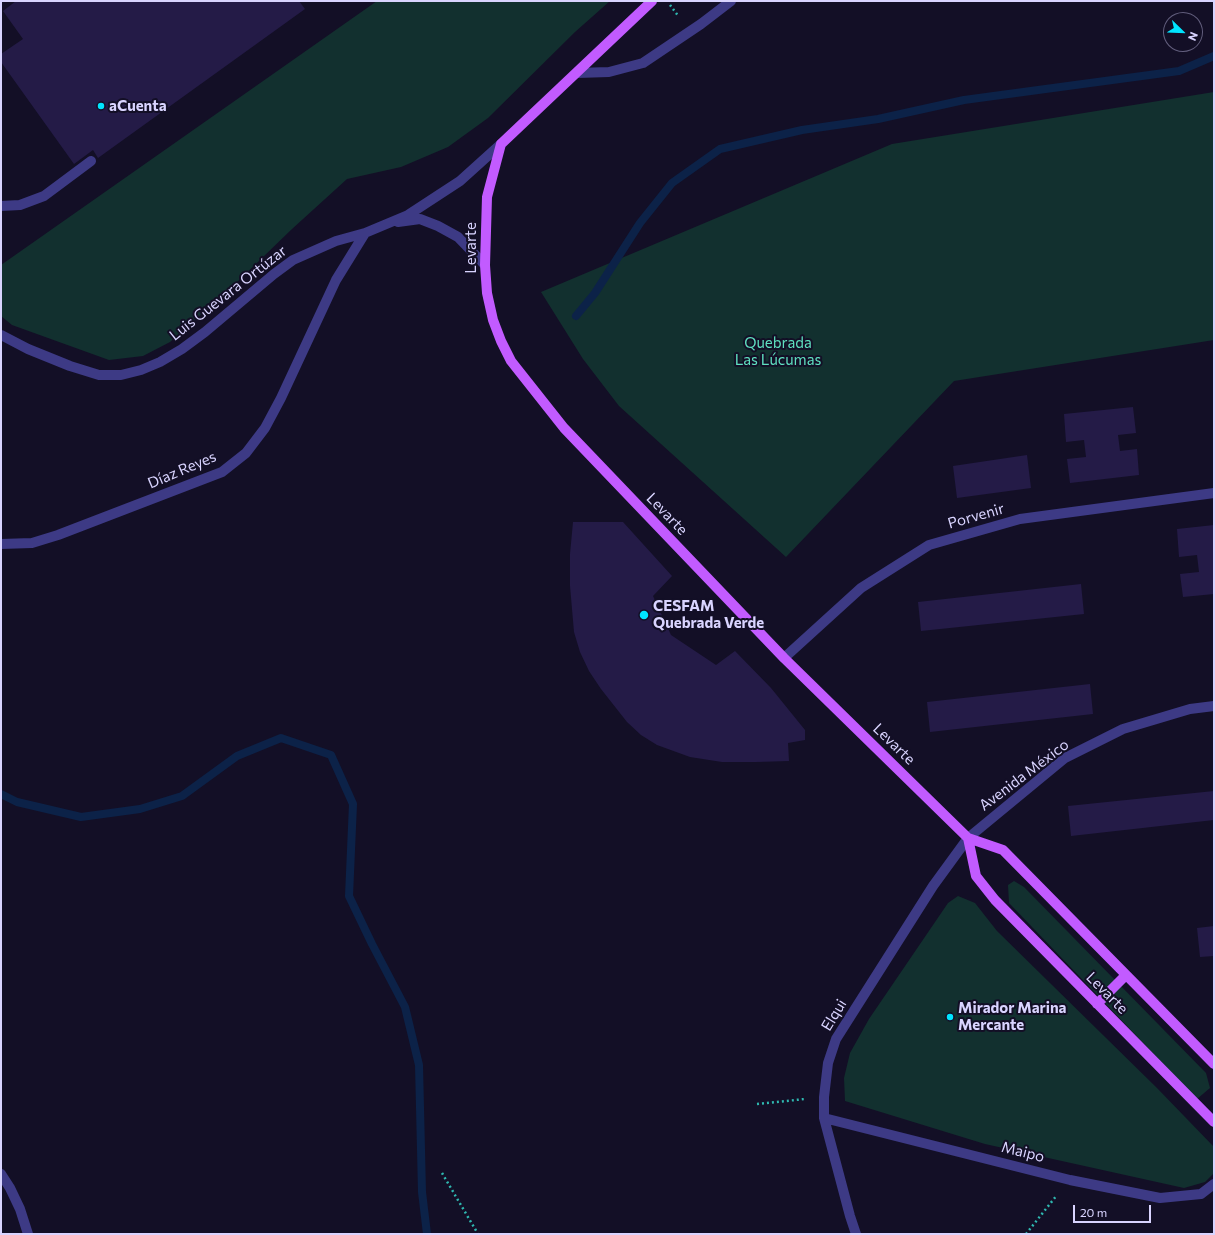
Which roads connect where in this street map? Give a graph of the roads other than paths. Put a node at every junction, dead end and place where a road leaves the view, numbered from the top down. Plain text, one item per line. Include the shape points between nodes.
1 (652, 1) edge
2 (731, 1) edge
3 (577, 73) junction
4 (501, 144) junction
5 (91, 162) dead end
6 (1, 206) edge
7 (388, 224) junction
8 (365, 233) junction
9 (485, 265) junction
10 (1, 335) edge
11 (1214, 493) edge
12 (1, 544) edge
13 (784, 658) junction
14 (1214, 706) edge
15 (968, 838) junction
16 (1126, 975) junction
17 (1097, 1004) junction
18 (1214, 1064) edge
19 (824, 1118) junction
20 (1214, 1122) edge
21 (1, 1174) edge
22 (1214, 1184) edge
23 (28, 1234) edge
24 (856, 1234) edge

1 - 3 main road
2 - 3 street via 643,63 609,72
3 - 4 main road
4 - 7 street, Luis Guevara Ortúzar via 460,181 408,215
4 - 9 main road, Levarte via 487,197
5 - 6 street via 44,196 20,204
7 - 8 street, Luis Guevara Ortúzar
7 - 9 street via 420,219 438,226 458,237
8 - 10 street, Luis Guevara Ortúzar via 336,241 293,260 205,332 160,362 141,370 121,375 99,375 28,349
8 - 12 street, Díaz Reyes via 336,280 265,428 246,453 222,472 58,535 32,543
9 - 13 main road, Levarte via 487,293 493,320 511,361 564,428
11 - 13 street, Porvenir via 1020,518 929,545 861,588
13 - 15 main road, Levarte
14 - 15 street, Avenida México via 1190,709 1123,729 1065,758
15 - 16 main road, Levarte via 1003,850
15 - 17 main road, Levarte via 976,876 995,900
15 - 19 street, Elqui via 933,886 836,1039 828,1063
16 - 17 main road
16 - 18 main road, Levarte
17 - 20 main road, Levarte
19 - 22 street, Maipo via 1070,1180 1160,1198 1201,1194
19 - 24 street, Elqui
21 - 23 street via 20,1209

